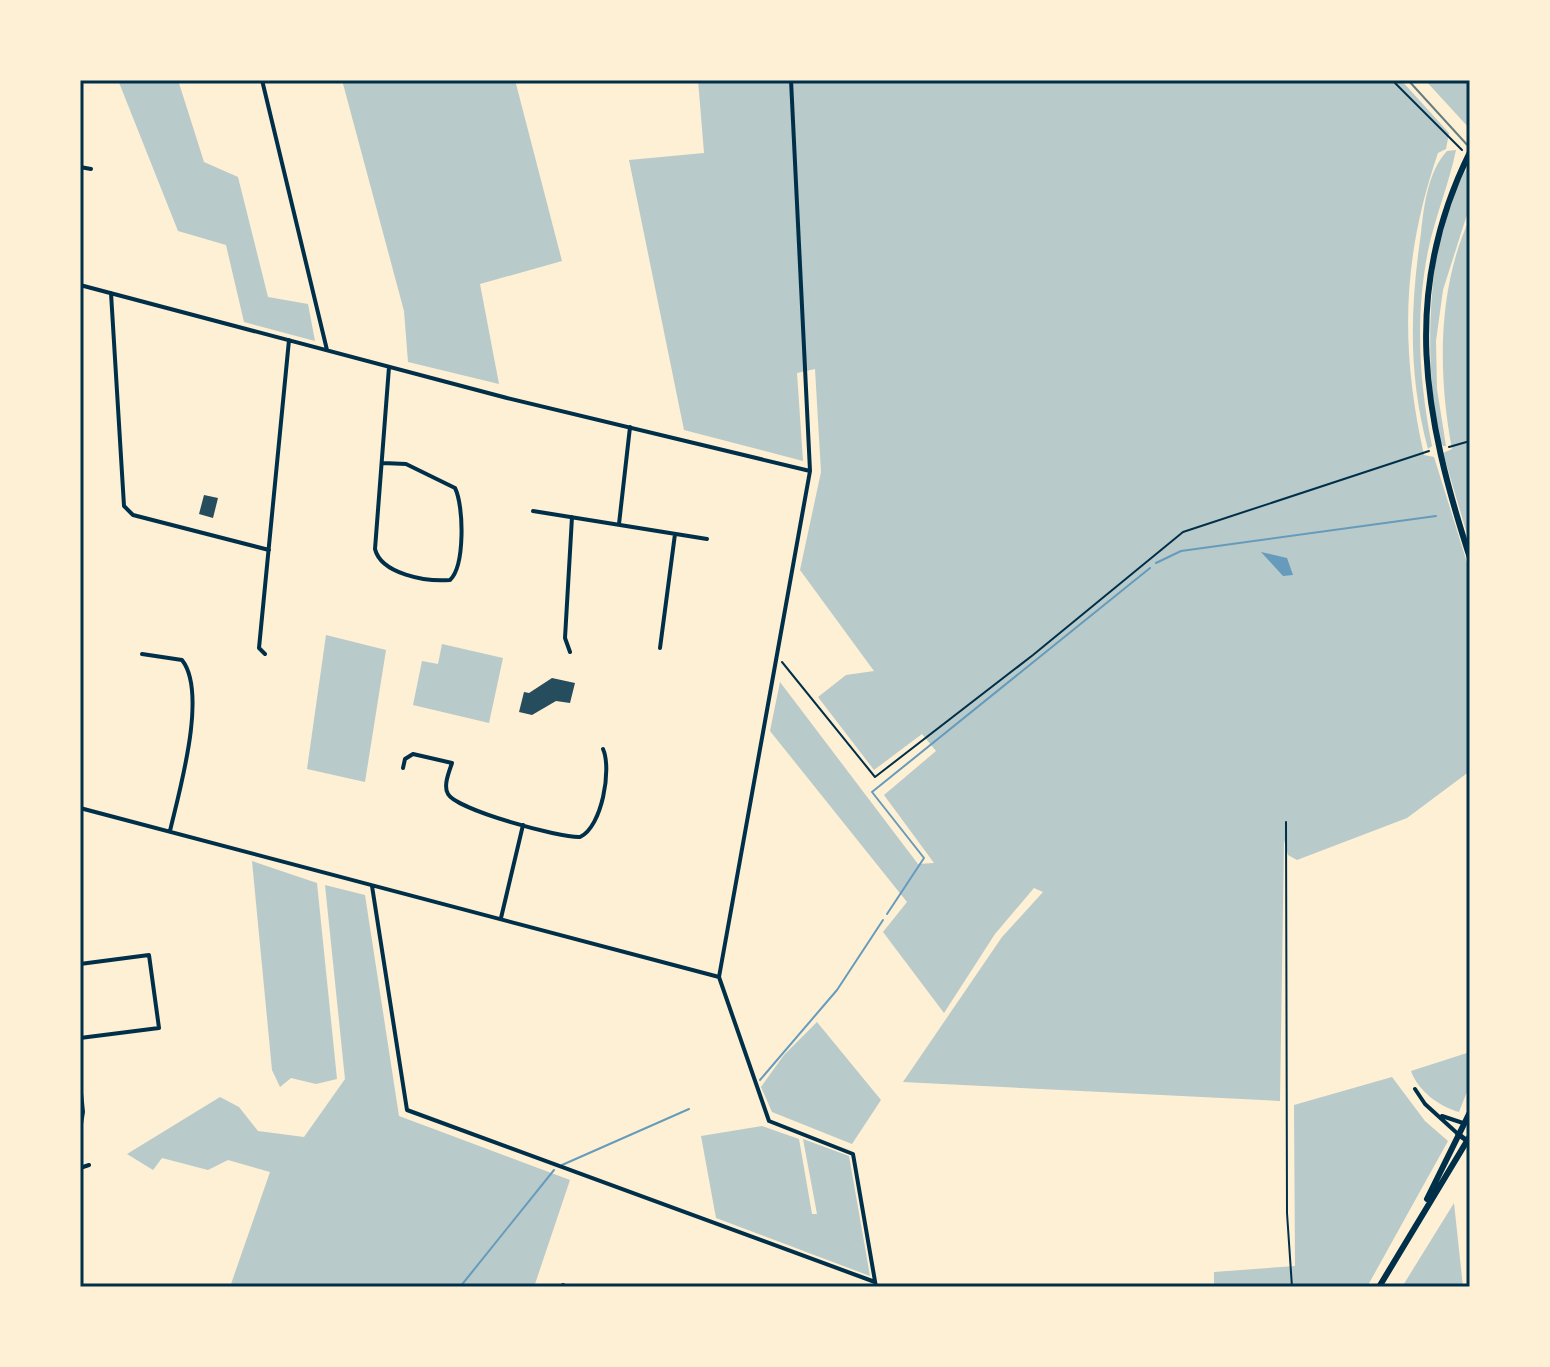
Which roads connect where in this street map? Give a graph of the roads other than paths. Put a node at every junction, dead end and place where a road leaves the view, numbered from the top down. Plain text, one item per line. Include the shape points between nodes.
1 (262, 80) edge
2 (791, 80) edge
3 (1470, 152) edge
4 (80, 167) edge
5 (91, 169) dead end
6 (80, 285) edge
7 (111, 293) junction
8 (289, 340) junction
9 (327, 350) junction
10 (389, 367) junction
11 (630, 427) junction
12 (383, 463) junction
13 (810, 471) junction
14 (533, 511) dead end
15 (572, 517) junction
16 (619, 524) junction
17 (675, 534) junction
18 (707, 539) dead end
19 (269, 550) junction
20 (1470, 558) edge
21 (660, 648) dead end
22 (570, 652) dead end
23 (142, 654) dead end
24 (265, 654) dead end
25 (603, 749) dead end
26 (403, 768) dead end
27 (80, 808) edge
28 (523, 825) junction
29 (170, 831) junction
30 (372, 886) junction
31 (501, 918) junction
32 (80, 964) edge
33 (719, 977) junction
34 (80, 1038) edge
35 (80, 1083) edge
36 (1415, 1089) dead end
37 (1470, 1112) edge
38 (1439, 1116) junction
39 (1467, 1125) edge
40 (80, 1130) edge
41 (1458, 1134) junction
42 (1469, 1140) edge
43 (89, 1165) dead end
44 (80, 1168) edge
45 (1423, 1210) junction
46 (876, 1285) edge
47 (1379, 1287) edge

1 - 9 street
2 - 13 street
3 - 20 main road via 1433,260 1425,364 1437,450
4 - 5 street
6 - 7 street
7 - 8 street
7 - 19 street via 124,506 133,515
8 - 9 street
8 - 19 street
9 - 10 street
10 - 11 street
10 - 12 street
11 - 13 street
11 - 16 street
12 - 12 street via 377,559 393,571 450,580 460,548 461,504 455,488 406,464
13 - 33 street
14 - 15 street
15 - 16 street
15 - 22 street via 565,638
16 - 17 street
17 - 18 street
17 - 21 street
19 - 24 street via 259,648
23 - 29 street via 182,660 189,678 187,751
25 - 28 street via 609,762 597,821 588,834 572,838
26 - 28 street via 413,754 452,763 445,788 449,797
27 - 29 street
28 - 31 street
29 - 30 street
30 - 31 street
30 - 46 street via 407,1110
31 - 33 street
32 - 34 street via 149,955 159,1028
33 - 46 street via 769,1121 853,1154
35 - 40 street
36 - 38 street
37 - 39 main road
38 - 39 street
38 - 41 street
39 - 41 main road
41 - 42 street
41 - 45 main road
42 - 45 main road
43 - 44 street
45 - 47 main road

